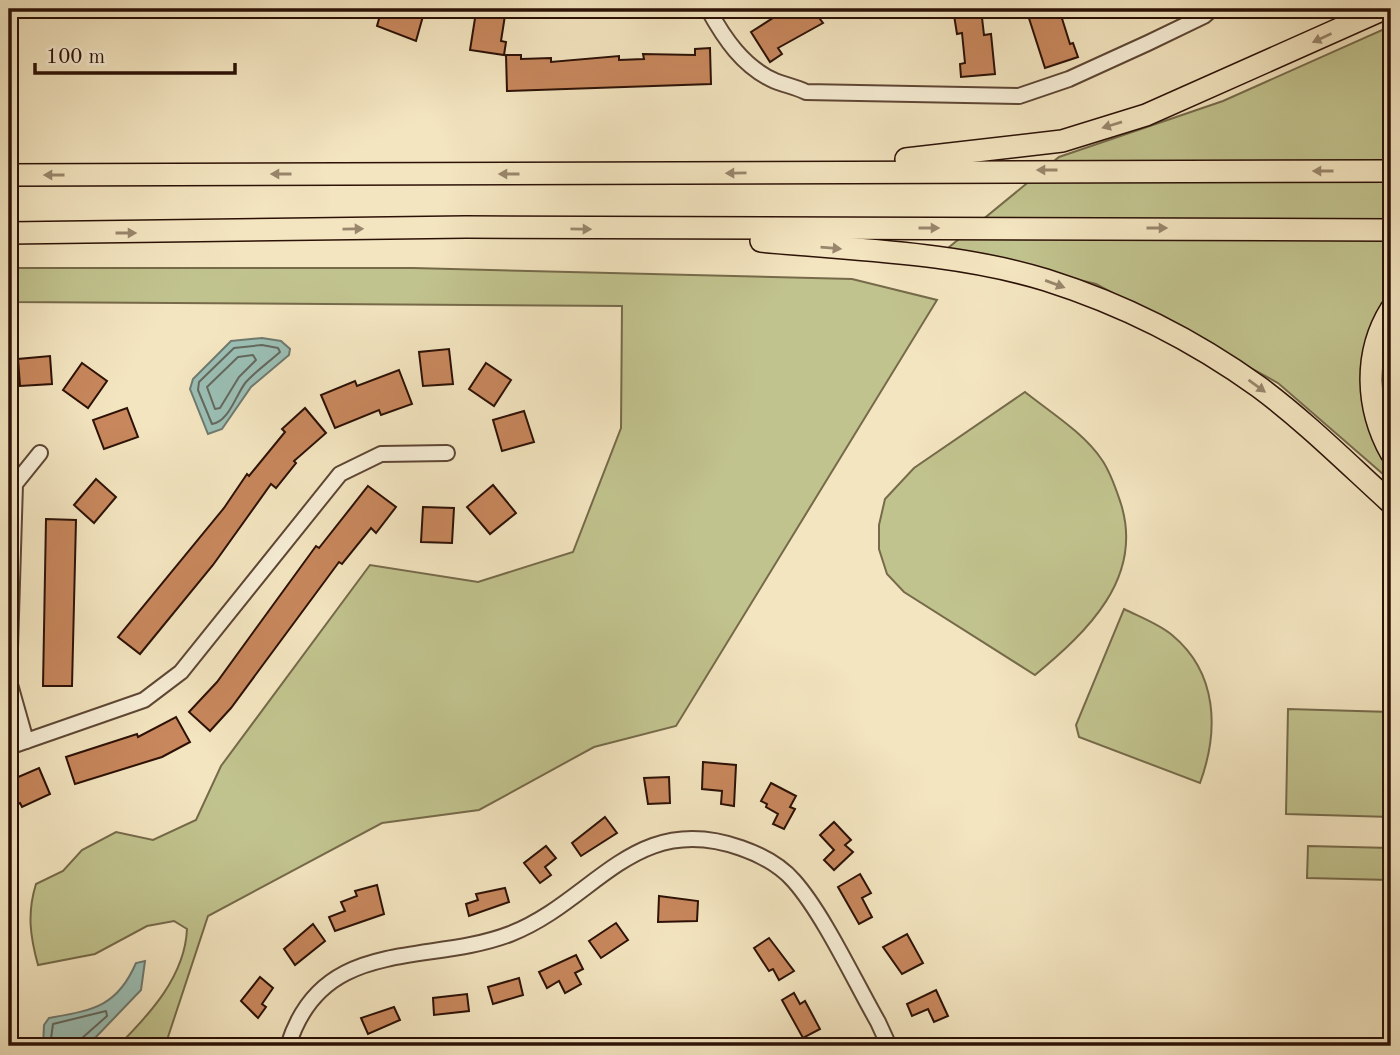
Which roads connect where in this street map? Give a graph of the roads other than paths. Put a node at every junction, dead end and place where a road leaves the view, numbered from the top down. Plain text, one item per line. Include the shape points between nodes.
1 (708, 9) edge
2 (1212, 9) edge
3 (1384, 9) edge
4 (805, 171) junction
5 (1391, 171) edge
6 (9, 175) edge
7 (641, 230) junction
8 (1391, 230) edge
9 (9, 233) edge
10 (1391, 309) edge
11 (40, 453) dead end
12 (447, 453) dead end
13 (1391, 453) edge
14 (1391, 503) edge
15 (26, 741) junction
16 (9, 747) edge
17 (288, 1046) edge
18 (889, 1046) edge

1 - 2 street via 727,42 752,66 775,81 806,92 1019,96 1069,79
3 -> 4 highway via 1146,115 1062,141
5 -> 4 highway
4 -> 6 highway
7 -> 8 highway
9 -> 7 highway via 466,227
7 -> 14 highway via 916,256 1045,280 1128,312 1221,361 1318,436
10 - 13 highway via 1374,349 1371,380 1372,408
11 - 15 street via 15,484 9,681
12 - 15 street via 381,454 340,474 181,672 144,700
15 - 16 street
17 - 18 street via 306,1009 353,969 394,955 468,945 508,934 562,907 637,851 696,840 762,856 795,881

